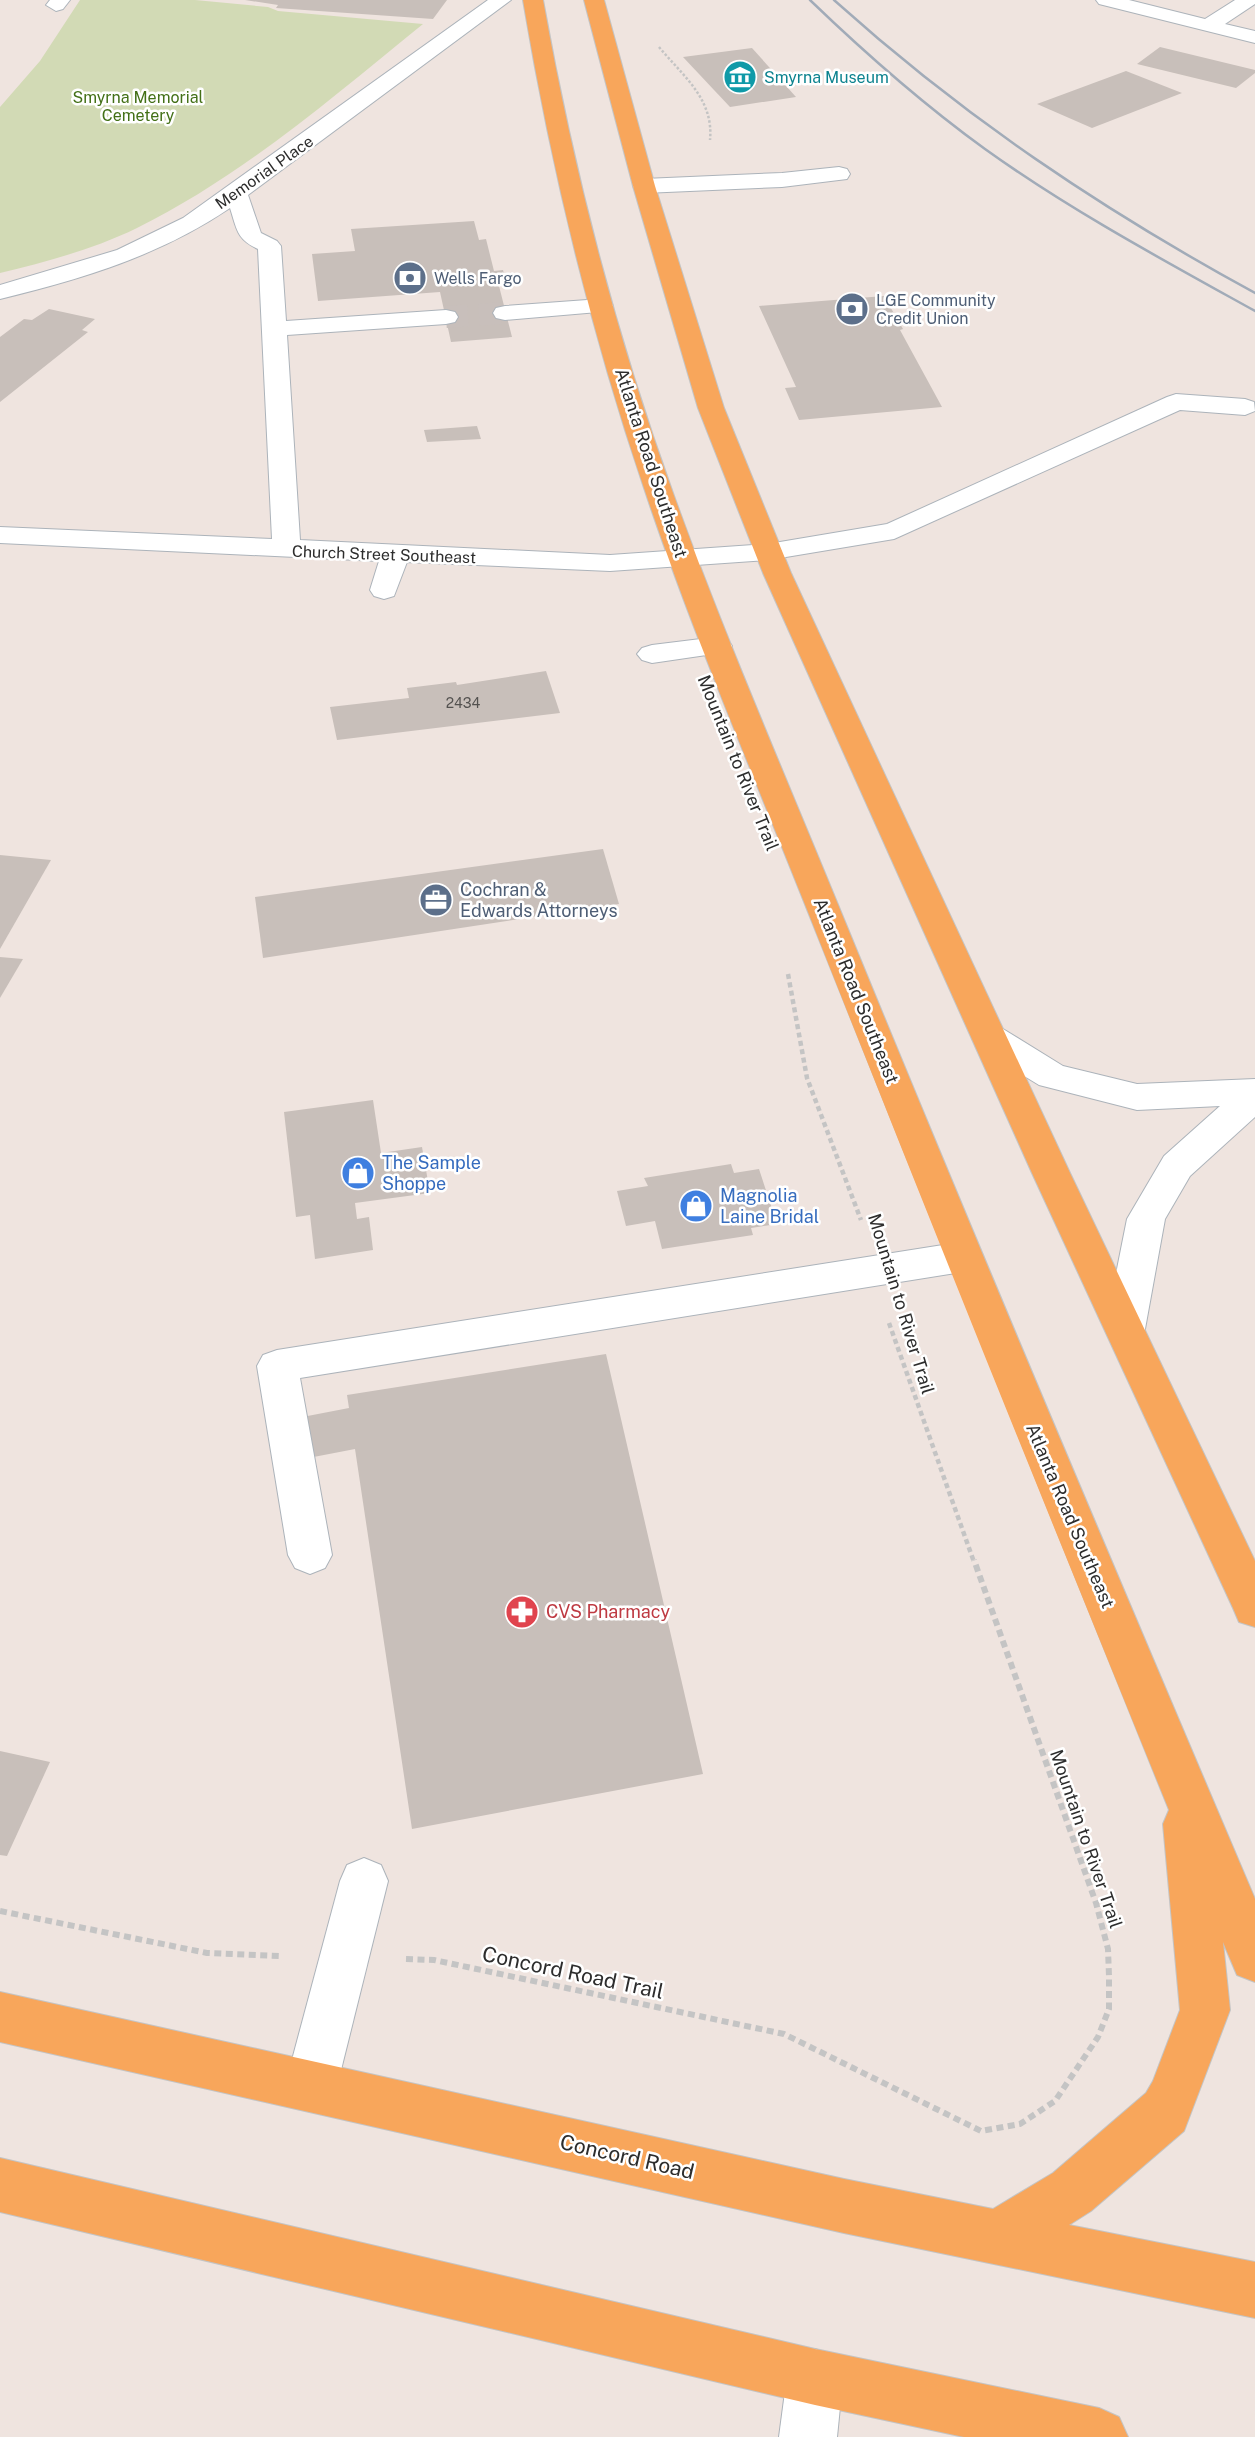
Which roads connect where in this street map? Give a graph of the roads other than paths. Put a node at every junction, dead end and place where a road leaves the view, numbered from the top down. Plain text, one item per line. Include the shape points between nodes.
1 (501, 0) edge
2 (533, 0) edge
3 (1106, 0) edge
4 (1248, 0) edge
5 (599, 4) edge
6 (1209, 25) junction
7 (1255, 37) edge
8 (839, 174) dead end
9 (643, 186) junction
10 (236, 194) junction
11 (0, 292) edge
12 (601, 306) junction
13 (506, 313) tunnel mouth
14 (446, 317) tunnel mouth
15 (274, 329) junction
16 (1245, 407) dead end
17 (0, 535) edge
18 (287, 550) junction
19 (768, 552) junction
20 (396, 553) junction
21 (683, 560) junction
22 (384, 590) dead end
23 (717, 646) junction
24 (652, 654) dead end
25 (990, 1038) junction
26 (1255, 1094) edge
27 (962, 1257) junction
28 (1125, 1329) junction
29 (310, 1555) dead end
30 (1255, 1608) edge
31 (1184, 1787) junction
32 (364, 1881) dead end
33 (1255, 1958) edge
34 (0, 2017) edge
35 (311, 2086) junction
36 (0, 2185) edge
37 (996, 2238) junction
38 (1255, 2290) edge
39 (815, 2377) junction
40 (808, 2437) edge
41 (1099, 2437) edge

1 - 10 street, Memorial Place
2 - 12 main road, Atlanta Road Southeast via 547,89
3 - 6 street
4 - 6 street
5 - 9 main road
6 - 7 street
8 - 9 street
9 - 19 main road via 711,408
10 - 11 street, Memorial Place via 145,247
10 - 15 street via 251,237 268,246
12 - 13 street
12 - 21 main road, Atlanta Road Southeast
14 - 15 street
15 - 18 street
16 - 19 street, Church Street Southeast via 1176,402 894,531
17 - 18 street, Church Street Southeast
18 - 20 street, Church Street Southeast
19 - 21 street, Church Street Southeast
19 - 25 main road
20 - 21 street, Church Street Southeast via 610,563
20 - 22 street
21 - 23 main road, Atlanta Road Southeast
23 - 24 street
23 - 27 main road, Atlanta Road Southeast
25 - 26 street via 1052,1076 1136,1097
25 - 28 main road
26 - 28 street via 1177,1167 1146,1219
27 - 29 street via 277,1366
27 - 31 main road, Atlanta Road Southeast
28 - 30 main road
31 - 33 main road, Atlanta Road Southeast
31 - 37 main road via 1205,2010 1174,2094 1165,2112 1072,2192
32 - 35 street
34 - 35 main road, Concord Road
35 - 37 main road, Concord Road
36 - 39 main road
37 - 38 main road, Concord Road
39 - 40 street
39 - 41 main road

